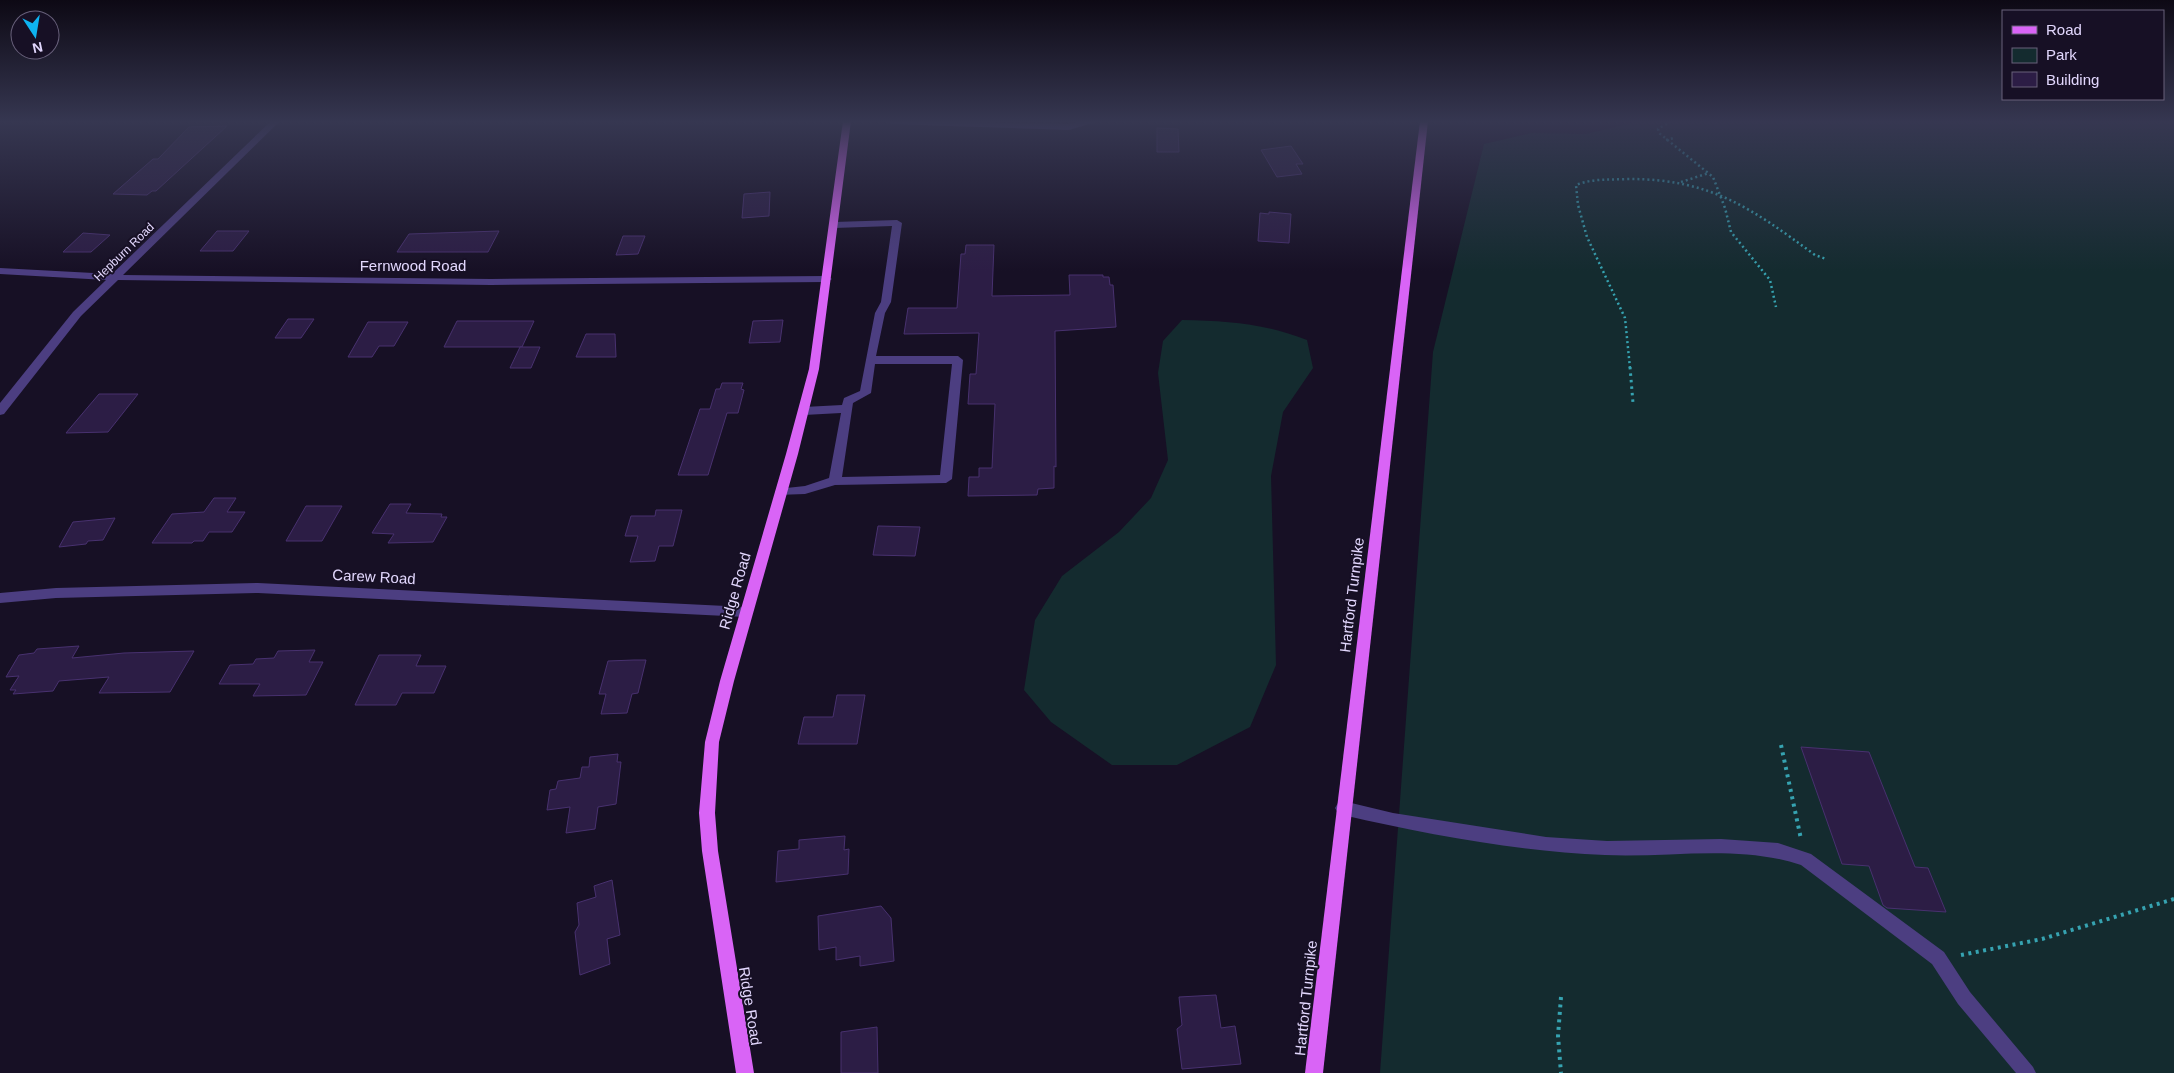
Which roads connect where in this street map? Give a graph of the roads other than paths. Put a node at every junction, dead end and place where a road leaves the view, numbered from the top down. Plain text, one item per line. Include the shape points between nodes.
1 (224, 171) edge
2 (841, 171) edge
3 (1418, 171) edge
4 (834, 225) junction
5 (0, 271) edge
6 (114, 278) junction
7 (826, 279) junction
8 (870, 360) junction
9 (847, 409) junction
10 (0, 411) edge
11 (804, 411) junction
12 (835, 481) junction
13 (781, 492) junction
14 (0, 598) edge
15 (746, 612) junction
16 (1343, 808) junction
17 (745, 1073) edge
18 (1314, 1073) edge
19 (2026, 1073) edge

1 - 6 street, Hepburn Road
2 - 4 main road, Ridge Road
3 - 16 main road, Hartford Turnpike
4 - 7 main road, Ridge Road
4 - 8 street via 897,223 886,302 880,313
5 - 6 street, Fernwood Road
6 - 7 street, Fernwood Road via 491,282
6 - 10 street, Hepburn Road via 77,314
7 - 11 main road, Ridge Road via 818,347
8 - 9 street via 865,393 848,401
8 - 12 street via 958,360 946,479
9 - 11 street
9 - 12 street
11 - 13 main road, Ridge Road
12 - 13 street via 805,490
13 - 15 main road, Ridge Road
14 - 15 street, Carew Road via 56,593 258,588
15 - 17 main road, Ridge Road via 712,742 707,813
16 - 18 main road, Hartford Turnpike
16 - 19 street via 1393,820 1546,844 1607,848 1721,846 1778,850 1806,859 1938,958 1964,998

